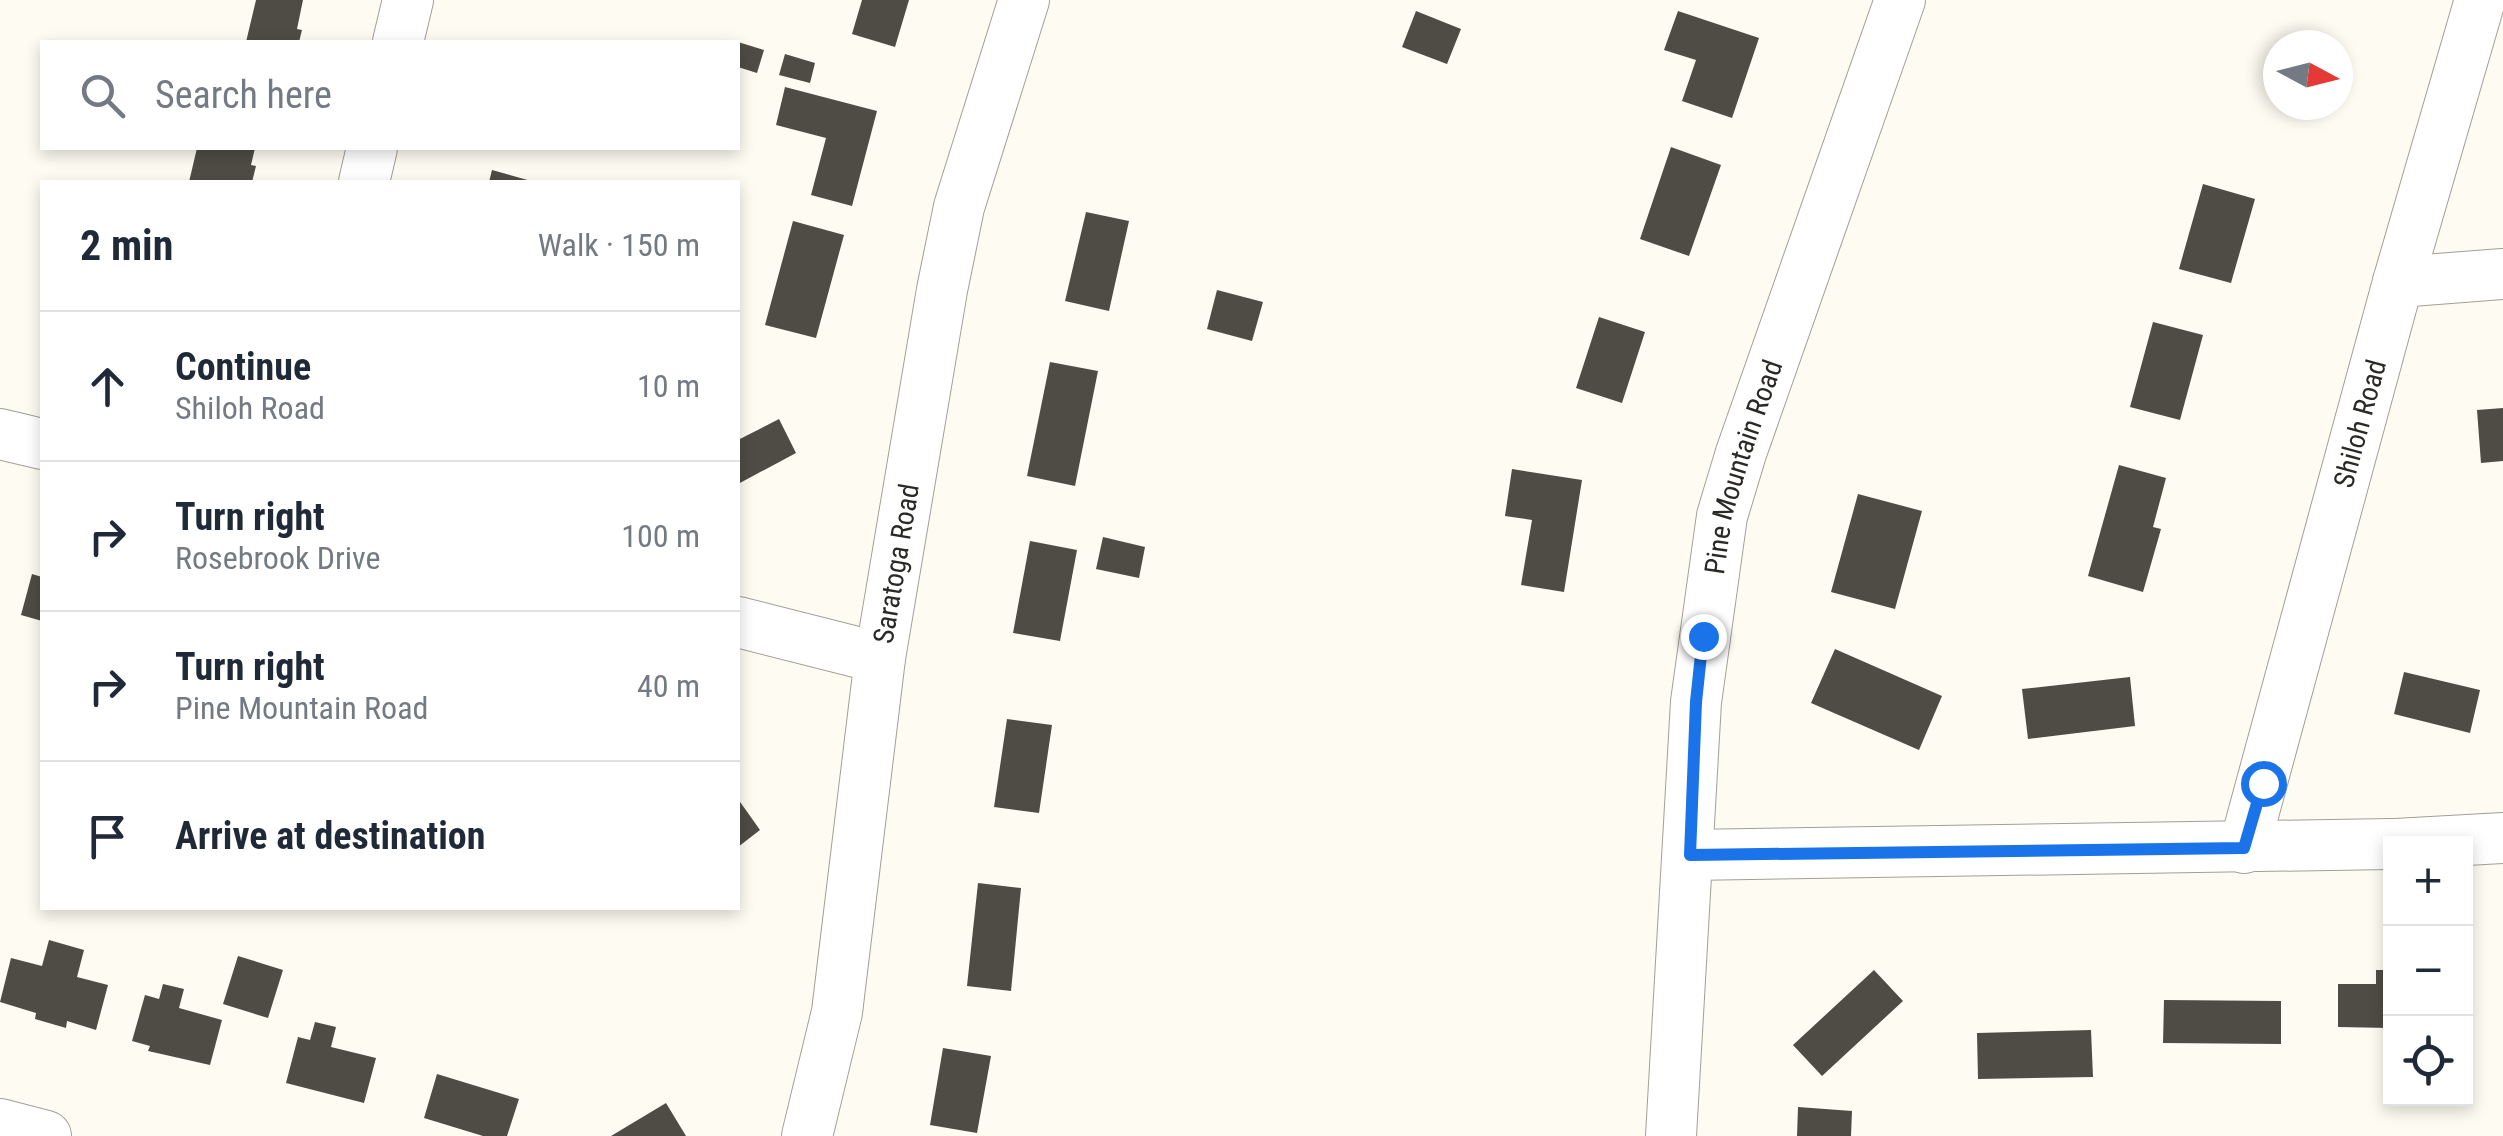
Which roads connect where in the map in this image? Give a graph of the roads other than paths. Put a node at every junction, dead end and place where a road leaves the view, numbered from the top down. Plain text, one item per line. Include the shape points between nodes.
1 (408, 0) edge
2 (1024, 0) edge
3 (1900, 0) edge
4 (2480, 0) edge
5 (398, 40) edge
6 (372, 150) edge
7 (364, 180) edge
8 (2503, 274) edge
9 (2398, 282) junction
10 (0, 434) edge
11 (40, 444) edge
12 (740, 623) edge
13 (880, 658) junction
14 (2503, 838) edge
15 (2473, 840) edge
16 (2383, 844) edge
17 (2244, 848) junction
18 (1690, 855) junction
19 (0, 1124) edge
20 (46, 1136) edge
21 (807, 1136) edge
22 (1671, 1136) edge

1 - 5 street
2 - 13 street, Saratoga Road via 959,207
3 - 18 street, Pine Mountain Road via 1722,516 1696,702
4 - 9 street, Shiloh Road
6 - 7 street
8 - 9 street
9 - 17 street, Shiloh Road
10 - 11 street
12 - 13 street
13 - 21 street, Saratoga Road via 845,960
14 - 15 street
16 - 17 street
17 - 18 street
18 - 22 street, Pine Mountain Road
19 - 20 street

